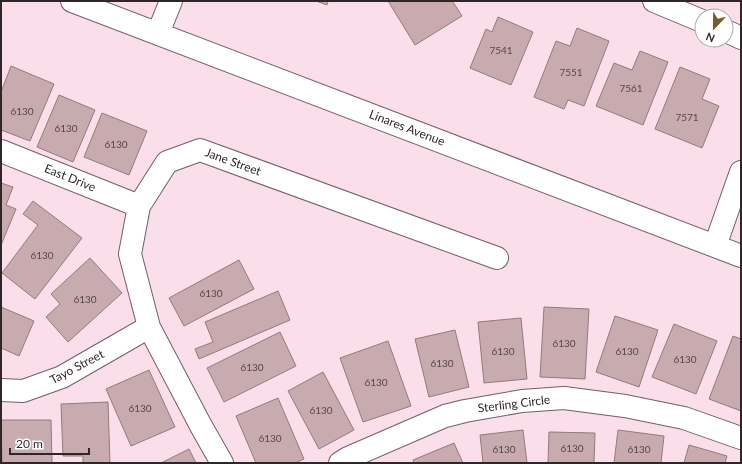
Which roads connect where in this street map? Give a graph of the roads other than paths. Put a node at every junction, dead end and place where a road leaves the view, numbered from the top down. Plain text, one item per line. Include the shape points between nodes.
1 (72, 1) edge
2 (171, 1) edge
3 (654, 1) edge
4 (694, 18) edge
5 (158, 34) junction
6 (1, 151) edge
7 (741, 172) edge
8 (139, 206) junction
9 (715, 246) junction
10 (741, 256) edge
11 (497, 258) dead end
12 (149, 327) junction
13 (1, 390) edge
14 (741, 438) edge
15 (222, 463) edge
16 (340, 463) edge

1 - 5 street, Linares Avenue
2 - 5 street
3 - 4 street
5 - 9 street, Linares Avenue
6 - 8 street, East Drive
7 - 9 street
8 - 11 street, Jane Street via 167,162 200,150
8 - 12 street, Jane Street via 130,254
9 - 10 street, Linares Avenue
12 - 13 street, Tayo Street via 62,377 23,391
12 - 15 street, Jane Street
14 - 16 street, Sterling Circle via 684,418 625,406 564,398 522,401 445,416

